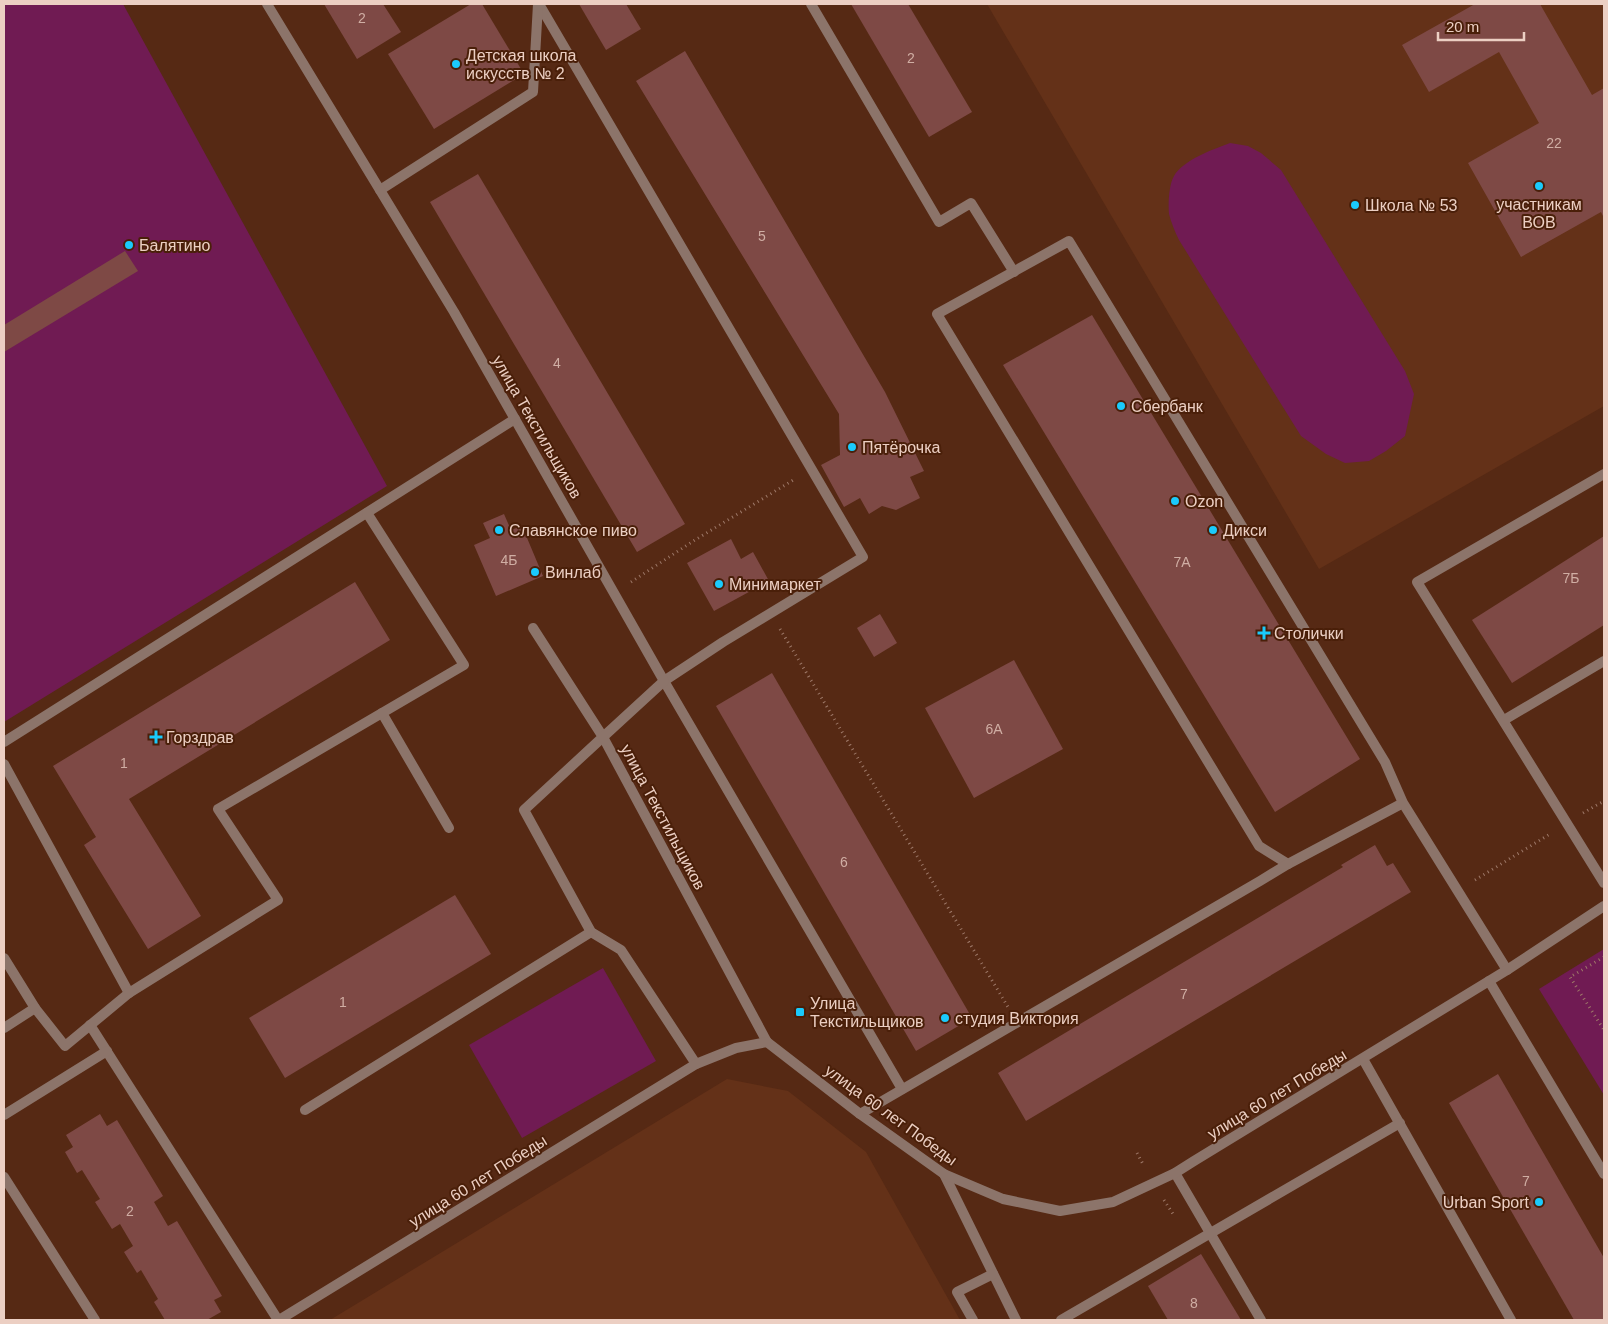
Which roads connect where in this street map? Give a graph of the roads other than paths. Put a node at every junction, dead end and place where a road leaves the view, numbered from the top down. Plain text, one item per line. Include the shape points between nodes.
1 (267, 4) edge
2 (538, 4) edge
3 (811, 4) edge
4 (380, 190) junction
5 (1014, 272) junction
6 (515, 419) junction
7 (1604, 474) edge
8 (367, 513) junction
9 (533, 628) dead end
10 (1604, 661) edge
11 (664, 681) junction
12 (382, 713) junction
13 (1504, 720) junction
14 (603, 737) junction
15 (4, 742) edge
16 (4, 764) edge
17 (1403, 802) junction
18 (449, 828) dead end
19 (1288, 864) junction
20 (1604, 883) edge
21 (1604, 906) edge
22 (591, 932) junction
23 (4, 958) edge
24 (1507, 970) junction
25 (1489, 981) junction
26 (129, 992) junction
27 (35, 1008) junction
28 (90, 1025) junction
29 (4, 1028) edge
30 (767, 1042) junction
31 (107, 1051) junction
32 (1363, 1059) junction
33 (696, 1064) junction
34 (902, 1089) junction
35 (305, 1110) dead end
36 (860, 1114) junction
37 (4, 1115) edge
38 (1400, 1123) junction
39 (1175, 1173) junction
40 (944, 1174) junction
41 (1604, 1174) edge
42 (4, 1177) edge
43 (1210, 1234) junction
44 (993, 1274) junction
45 (95, 1320) edge
46 (279, 1320) edge
47 (973, 1320) edge
48 (1016, 1320) edge
49 (1061, 1320) edge
50 (1261, 1320) edge
51 (1511, 1320) edge

1 - 4 street, улица Текстильщиков
2 - 4 street via 533,92
2 - 11 street via 863,557
3 - 5 street via 939,222 971,203
4 - 6 street, улица Текстильщиков
5 - 17 street via 1069,241 1380,754
5 - 19 street via 937,314 1260,846
6 - 8 street
6 - 11 street, улица Текстильщиков
7 - 13 street via 1417,582
8 - 12 street via 464,665
8 - 15 street
9 - 14 street
10 - 13 street
11 - 14 street, улица Текстильщиков
11 - 34 street
12 - 18 street
12 - 26 street via 218,809 278,900
13 - 20 street
14 - 22 street via 524,810
14 - 30 street, улица Текстильщиков
16 - 26 street
17 - 19 street
17 - 24 street
19 - 34 street
21 - 24 street, улица 60 лет Победы
22 - 33 street via 621,950
22 - 35 street
23 - 27 street
24 - 25 street, улица 60 лет Победы
25 - 32 street, улица 60 лет Победы
25 - 41 street
26 - 28 street
27 - 28 street via 65,1046
27 - 29 street
28 - 31 street
30 - 33 street, улица 60 лет Победы via 736,1048
30 - 36 street, улица 60 лет Победы
31 - 37 street
31 - 46 street
32 - 38 street
32 - 39 street, улица 60 лет Победы
33 - 46 street, улица 60 лет Победы
34 - 36 street
36 - 40 street, улица 60 лет Победы
38 - 43 street
38 - 51 street
39 - 40 street, улица 60 лет Победы via 1113,1202 1060,1211 1003,1199
39 - 43 street
40 - 44 street
42 - 45 street
43 - 49 street
43 - 50 street
44 - 47 street via 958,1292
44 - 48 street

